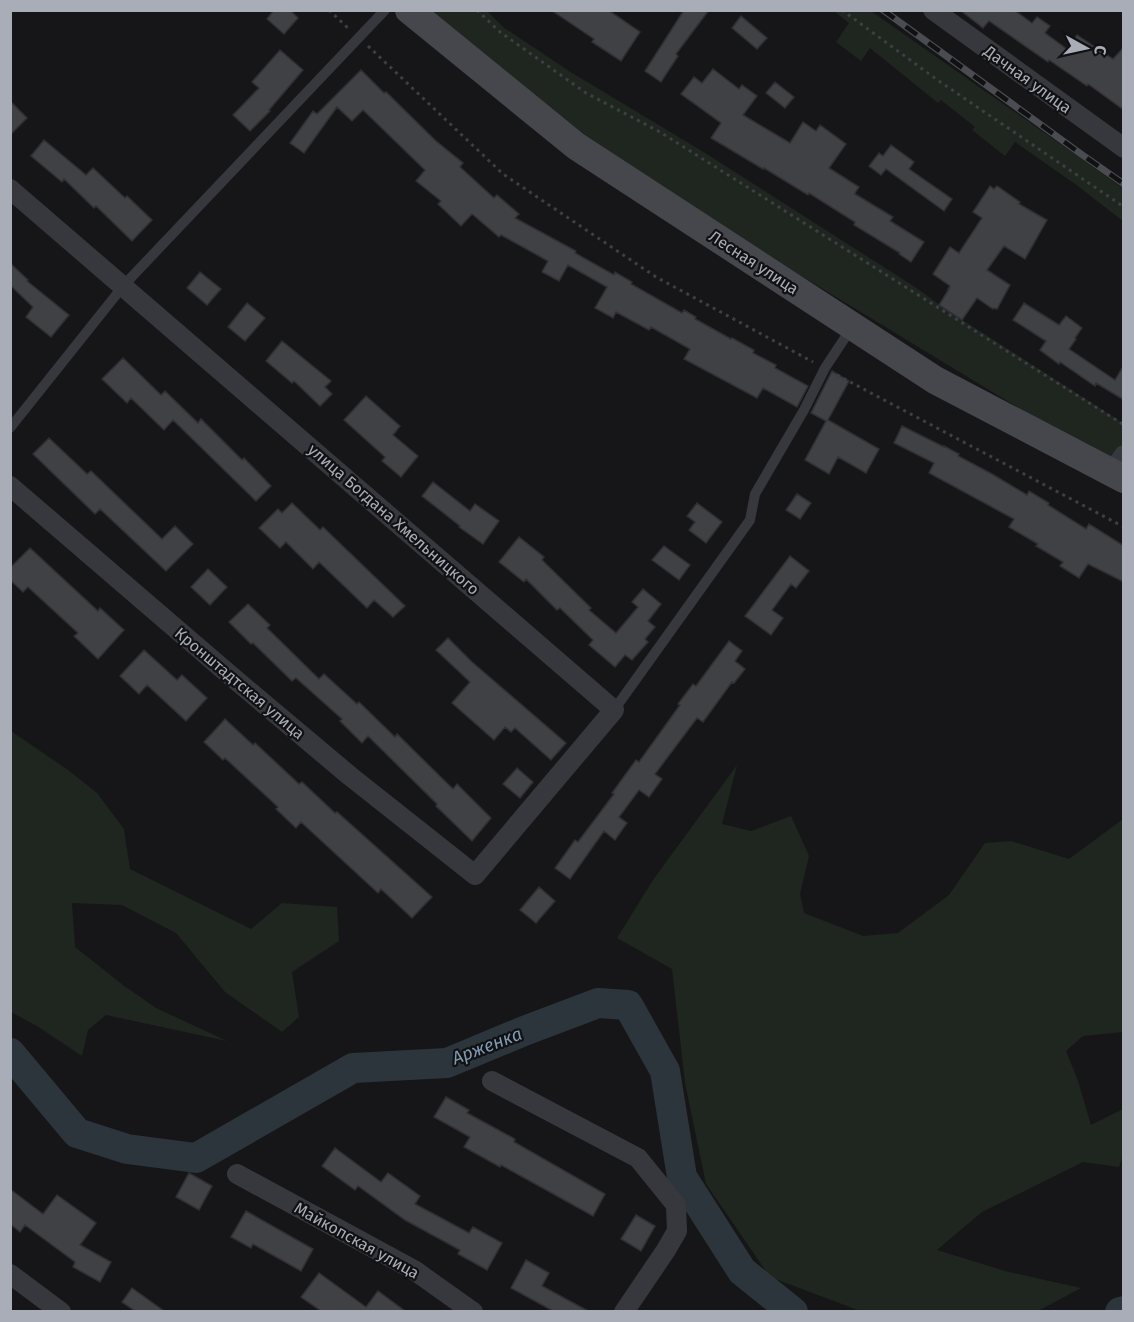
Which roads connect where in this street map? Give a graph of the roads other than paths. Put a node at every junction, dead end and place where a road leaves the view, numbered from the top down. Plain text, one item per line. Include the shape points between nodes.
1 (385, 10) edge
2 (409, 10) edge
3 (933, 10) edge
4 (1124, 148) edge
5 (10, 189) edge
6 (124, 285) junction
7 (853, 326) junction
8 (10, 428) edge
9 (1120, 469) edge
10 (10, 486) edge
11 (614, 710) junction
12 (492, 1081) dead end
13 (237, 1174) dead end
14 (10, 1274) edge
15 (61, 1311) edge
16 (473, 1311) edge
17 (624, 1311) edge

1 - 6 lane
2 - 7 street, Лесная улица via 576,146
3 - 4 street, Дачная улица
5 - 6 street, улица Богдана Хмельницкого
6 - 8 lane
6 - 11 street, улица Богдана Хмельницкого
7 - 9 street, Лесная улица via 935,380
7 - 11 lane via 825,368 755,494 750,520
10 - 11 street, Кронштадтская улица via 350,776 475,875
12 - 17 street via 638,1158 676,1205 677,1231
13 - 16 street, Майкопская улица via 414,1270
14 - 15 street

